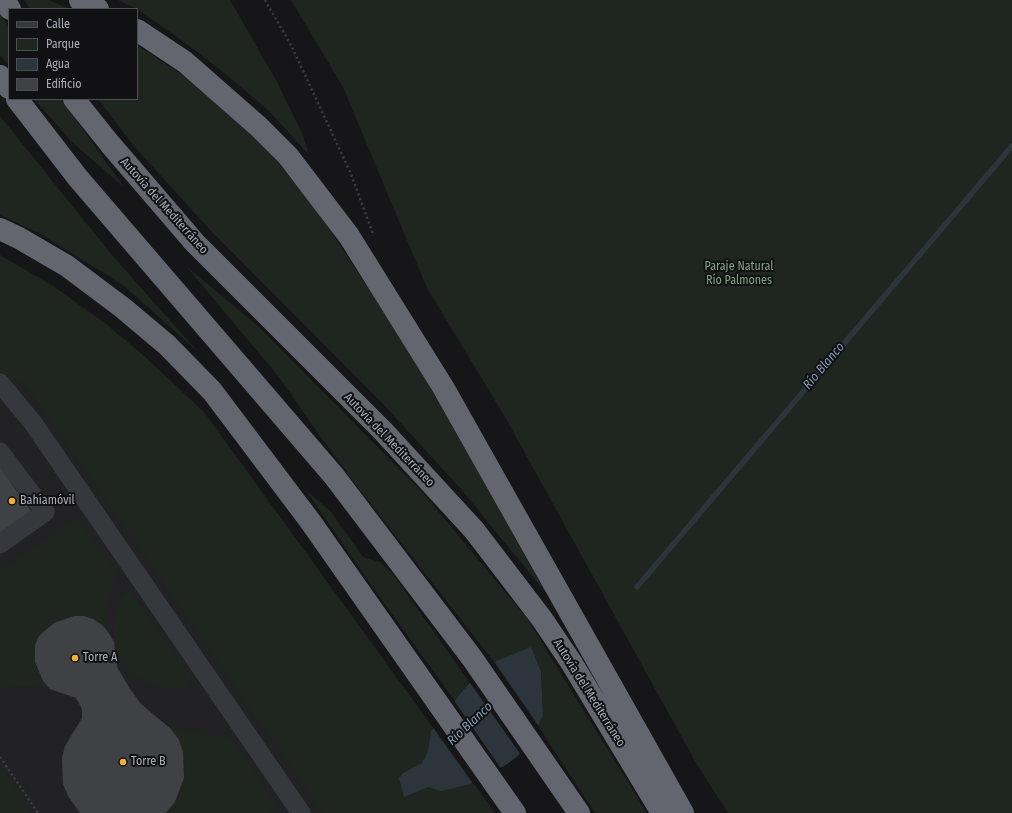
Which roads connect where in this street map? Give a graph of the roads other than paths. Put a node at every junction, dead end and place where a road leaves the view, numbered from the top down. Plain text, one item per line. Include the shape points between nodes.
1 (80, 0) edge
2 (96, 8) edge
3 (138, 31) edge
4 (0, 76) edge
5 (8, 87) edge
6 (18, 100) edge
7 (75, 100) edge
8 (0, 229) edge
9 (0, 383) edge
10 (0, 452) edge
11 (0, 544) edge
12 (592, 648) junction
13 (301, 813) edge
14 (515, 813) edge
15 (579, 813) edge
16 (662, 813) edge
17 (683, 813) edge
18 (700, 813) edge

1 - 2 highway
3 - 12 highway via 185,62 259,127 288,156 349,236 444,387
4 - 5 highway
6 - 15 highway via 78,178 334,476 472,658
7 - 16 highway, Autovía del Mediterráneo via 195,243 383,431 474,530 542,619 571,662
8 - 14 highway via 67,266 123,308 167,345 212,391 310,521
9 - 13 street via 33,423
10 - 11 street via 45,512
12 - 17 highway
12 - 18 highway via 621,673

